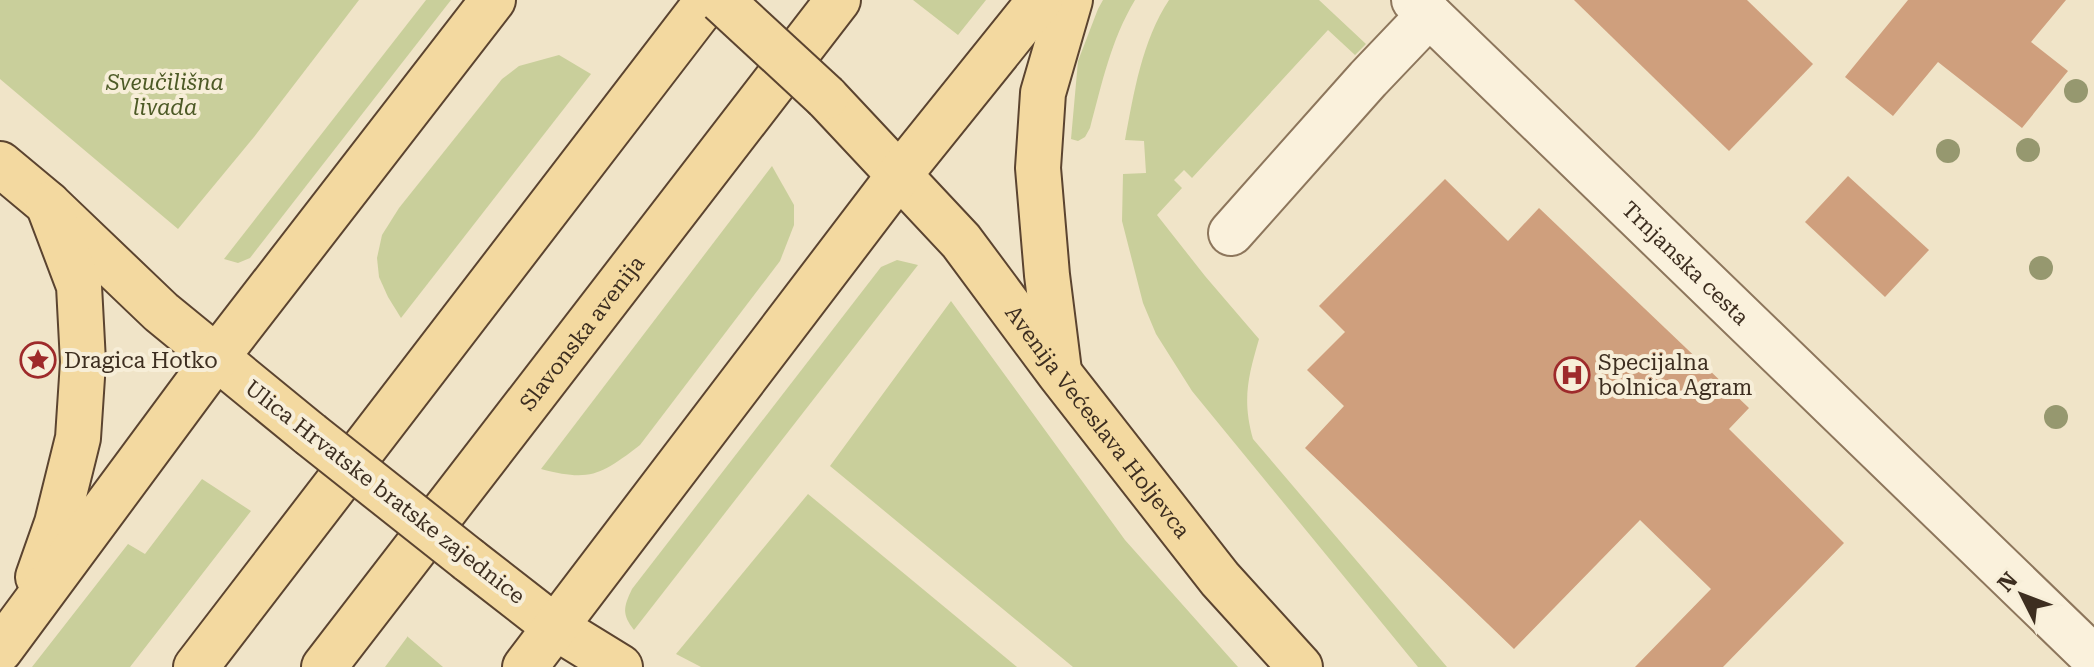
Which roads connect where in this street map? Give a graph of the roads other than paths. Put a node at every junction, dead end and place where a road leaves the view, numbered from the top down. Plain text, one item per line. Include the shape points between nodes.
1 (493, 0) edge
2 (708, 0) edge
3 (721, 0) edge
4 (838, 0) edge
5 (1040, 0) edge
6 (1070, 0) edge
7 (1422, 7) edge
8 (0, 164) edge
9 (900, 174) junction
10 (48, 204) junction
11 (1231, 233) dead end
12 (216, 358) junction
13 (1059, 373) junction
14 (555, 627) junction
15 (11, 635) edge
16 (2094, 658) edge
17 (196, 667) edge
18 (324, 667) edge
19 (525, 667) edge
20 (620, 667) edge
21 (1300, 667) edge

1 - 12 main road
2 - 17 main road
3 - 9 main road, bridge
4 - 18 main road, Slavonska avenija
5 - 9 main road
6 - 13 main road via 1043,93 1038,168
7 - 11 street via 1368,79
7 - 16 street, Trnjanska cesta
8 - 10 main road, Ulica Hrvatske bratske zajednice
9 - 13 main road, Avenija Većeslava Holjevca via 961,241
9 - 14 main road
10 - 12 main road, Ulica Hrvatske bratske zajednice
10 - 15 main road via 79,286 83,362 78,438 57,523
12 - 14 main road, Ulica Hrvatske bratske zajednice, bridge
12 - 15 main road
13 - 21 main road, Avenija Većeslava Holjevca via 1220,579
14 - 19 main road
14 - 20 main road

